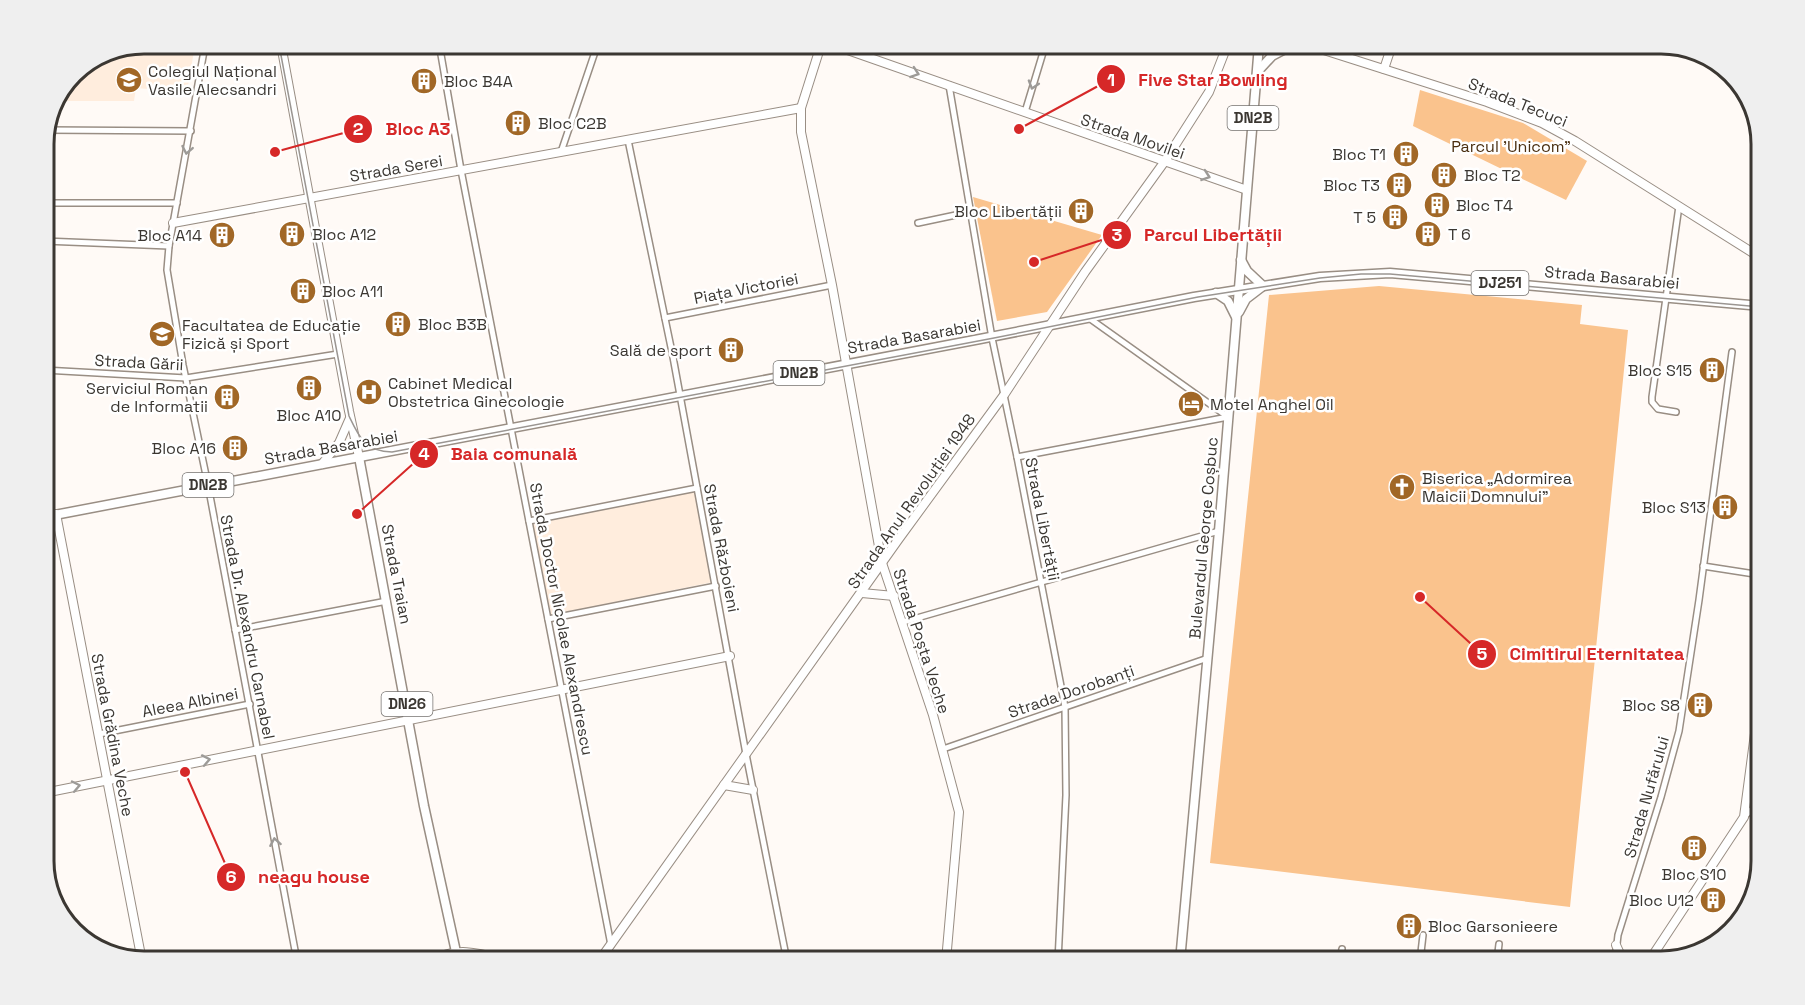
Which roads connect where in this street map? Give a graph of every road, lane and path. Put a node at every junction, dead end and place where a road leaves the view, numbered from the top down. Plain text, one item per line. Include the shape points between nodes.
1 (204, 54) edge
2 (283, 54) edge
3 (441, 54) edge
4 (594, 54) edge
5 (818, 54) edge
6 (859, 54) edge
7 (1043, 54) edge
8 (1224, 54) edge
9 (1258, 54) edge
10 (1276, 54) edge
11 (1336, 54) edge
12 (1389, 54) edge
13 (1384, 69) junction
14 (1257, 71) junction
15 (949, 85) junction
16 (801, 108) junction
17 (1025, 112) junction
18 (55, 130) edge
19 (191, 130) junction
20 (628, 140) junction
21 (561, 152) junction
22 (1165, 161) junction
23 (461, 170) junction
24 (1247, 190) junction
25 (309, 197) junction
26 (54, 202) edge
27 (177, 203) junction
28 (1679, 206) junction
29 (970, 212) junction
30 (173, 223) junction
31 (918, 223) dead end
32 (54, 241) edge
33 (169, 246) junction
34 (1751, 252) edge
35 (1241, 260) junction
36 (832, 285) junction
37 (1263, 285) junction
38 (1239, 289) junction
39 (1216, 293) junction
40 (1665, 297) junction
41 (1751, 305) edge
42 (1088, 317) junction
43 (1236, 317) junction
44 (665, 318) junction
45 (1049, 325) junction
46 (992, 337) junction
47 (1731, 352) dead end
48 (338, 354) junction
49 (847, 364) junction
50 (54, 371) edge
51 (186, 378) junction
52 (1004, 395) junction
53 (680, 396) junction
54 (1676, 412) dead end
55 (351, 417) junction
56 (1228, 417) junction
57 (512, 429) junction
58 (360, 457) junction
59 (1017, 457) junction
60 (322, 464) junction
61 (208, 485) junction
62 (697, 488) junction
63 (56, 514) joint
64 (529, 521) junction
65 (1219, 531) junction
66 (882, 563) junction
67 (1703, 566) junction
68 (1751, 573) edge
69 (1042, 581) junction
70 (716, 586) junction
71 (862, 593) junction
72 (894, 596) junction
73 (387, 601) junction
74 (548, 619) junction
75 (903, 622) junction
76 (235, 630) junction
77 (730, 657) junction
78 (1208, 658) junction
79 (562, 690) junction
80 (249, 704) junction
81 (1065, 707) junction
82 (409, 720) junction
83 (99, 734) junction
84 (943, 749) junction
85 (258, 750) junction
86 (746, 754) junction
87 (1751, 773) edge
88 (108, 780) junction
89 (1750, 781) joint
90 (724, 785) junction
91 (753, 790) junction
92 (54, 791) edge
93 (1751, 810) edge
94 (1744, 817) junction
95 (1423, 935) dead end
96 (1499, 944) dead end
97 (611, 945) junction
98 (1616, 945) junction
99 (140, 951) edge
100 (295, 951) edge
101 (456, 951) edge
102 (607, 951) edge
103 (785, 951) edge
104 (947, 951) edge
105 (1059, 951) edge
106 (1181, 951) edge
107 (1421, 951) edge
108 (1498, 951) edge
109 (1616, 951) edge
110 (1619, 951) edge
111 (1656, 951) edge

1 - 19 street, Strada Dr. Alexandru Carnabel
2 - 25 street, Strada Traian
3 - 23 street, Strada Doctor Nicolae Alexandrescu
4 - 21 street
5 - 16 street, Strada Poșta Veche
6 -> 15 street, Strada Movilei
7 -> 17 street
8 - 22 street, Strada Anul Revoluției 1948 via 1209,92
9 - 14 main road, Bulevardul George Coșbuc / DN2B
10 - 14 main road
11 - 13 street, Strada Tecuci
12 - 13 street
13 - 28 street, Strada Tecuci via 1542,123
14 - 24 main road, Bulevardul George Coșbuc / DN2B
15 - 17 street, Strada Movilei
15 - 29 street, Strada Libertății
16 - 20 street, Strada Serei
16 - 36 street, Strada Poșta Veche via 801,132
17 - 22 street, Strada Movilei
18 - 19 street
19 -> 27 street, Strada Dr. Alexandru Carnabel
20 - 21 street, Strada Serei
20 - 44 street, Strada Războieni
21 - 23 street, Strada Serei
22 -> 24 street, Strada Movilei
22 - 45 street, Strada Anul Revoluției 1948
23 - 25 street, Strada Serei
23 - 57 street, Strada Doctor Nicolae Alexandrescu
24 - 35 main road, Bulevardul George Coșbuc / DN2B
25 - 30 street, Strada Serei
25 - 48 street, Strada Traian
26 - 27 street
27 - 30 street, Strada Dr. Alexandru Carnabel
28 - 34 street, Strada Tecuci
28 - 40 street
29 - 31 street
29 - 46 street, Strada Libertății
30 - 33 street, Strada Dr. Alexandru Carnabel
32 - 33 street
33 - 51 street, Strada Dr. Alexandru Carnabel via 167,270
35 - 37 main road
35 - 38 main road, Bulevardul George Coșbuc / DN2B
36 - 44 street, Piața Victoriei
36 - 49 street, Strada Poșta Veche
37 - 38 main road, Strada Basarabiei / DJ251
37 - 40 main road, Strada Basarabiei / DJ251 via 1390,273
37 - 43 main road via 1246,298
38 - 39 main road, Strada Basarabiei / DN2B
38 - 43 main road, Bulevardul George Coșbuc
39 - 42 main road, Strada Basarabiei / DN2B
39 - 43 main road via 1228,301
40 - 41 main road, Strada Basarabiei / DJ251
40 - 54 street via 1652,402 1658,409
42 - 45 main road, Strada Basarabiei / DN2B
42 - 56 street
43 - 56 main road, Bulevardul George Coșbuc
44 - 53 street, Strada Războieni
45 - 46 main road, Strada Basarabiei / DN2B
45 - 52 street, Strada Anul Revoluției 1948
46 - 49 main road, Strada Basarabiei / DN2B
46 - 52 street, Strada Libertății
47 - 67 street, Strada Nufărului
48 - 51 street, Strada Gării
48 - 55 street, Strada Traian
49 - 53 main road, Strada Basarabiei / DN2B
49 - 66 street, Strada Poșta Veche
50 - 51 street, Strada Gării
51 - 61 street, Strada Dr. Alexandru Carnabel
52 - 59 street, Strada Libertății
52 - 66 street, Strada Anul Revoluției 1948
53 - 57 main road, Strada Basarabiei / DN2B
53 - 62 street, Strada Războieni
55 - 58 street, Strada Traian
55 - 60 street via 339,443
56 - 59 street
56 - 65 main road, Bulevardul George Coșbuc
57 - 58 main road, Strada Basarabiei / DN2B
57 - 64 street, Strada Doctor Nicolae Alexandrescu
58 - 60 main road, Strada Basarabiei / DN2B
58 - 73 main road, Strada Traian / DN26
59 - 69 street, Strada Libertății
60 - 61 main road, Strada Basarabiei / DN2B
61 - 63 main road, Strada Basarabiei / DN2B
61 - 76 street, Strada Dr. Alexandru Carnabel
62 - 64 street
62 - 70 street, Strada Războieni
63 - 83 street, Strada Grădina Veche
64 - 74 street, Strada Doctor Nicolae Alexandrescu
65 - 69 street
65 - 78 main road, Bulevardul George Coșbuc
66 - 71 street, Strada Anul Revoluției 1948
66 - 72 street, Strada Poșta Veche
67 - 68 street
67 - 98 street, Strada Nufărului via 1679,731
69 - 75 street
69 - 81 street, Strada Libertății
70 - 74 street
70 - 77 street, Strada Războieni
71 - 72 street
71 - 86 street, Strada Anul Revoluției 1948
72 - 75 street, Strada Poșta Veche
73 - 76 street
73 - 82 main road, Strada Traian / DN26
74 - 79 street, Strada Doctor Nicolae Alexandrescu
75 - 84 street, Strada Poșta Veche
76 - 80 street, Strada Dr. Alexandru Carnabel
77 - 79 street
77 - 86 street, Strada Războieni
78 - 81 street, Strada Dorobanți
78 - 106 main road, Bulevardul George Coșbuc
79 - 82 street
79 - 97 street, Strada Doctor Nicolae Alexandrescu
80 - 83 street, Aleea Albinei
80 - 85 street, Strada Dr. Alexandru Carnabel
81 - 84 street, Strada Dorobanți
81 - 105 street, Strada Libertății via 1066,795
82 - 85 street
82 - 101 main road, Strada Traian / DN26
83 - 88 street, Strada Grădina Veche
84 - 104 street, Strada Poșta Veche via 959,812
88 -> 85 street
100 -> 85 street, Strada Dr. Alexandru Carnabel
86 - 90 street, Strada Anul Revoluției 1948
86 - 91 street, Strada Războieni
87 - 89 street
92 -> 88 street
88 - 99 street, Strada Grădina Veche
89 - 94 street
90 - 91 street
90 - 97 street, Strada Anul Revoluției 1948
91 - 103 street, Strada Războieni
93 - 94 street
94 - 111 street
95 - 107 street
96 - 108 street
97 - 102 street, Strada Anul Revoluției 1948
98 - 109 street, Strada Nufărului
98 - 110 street

